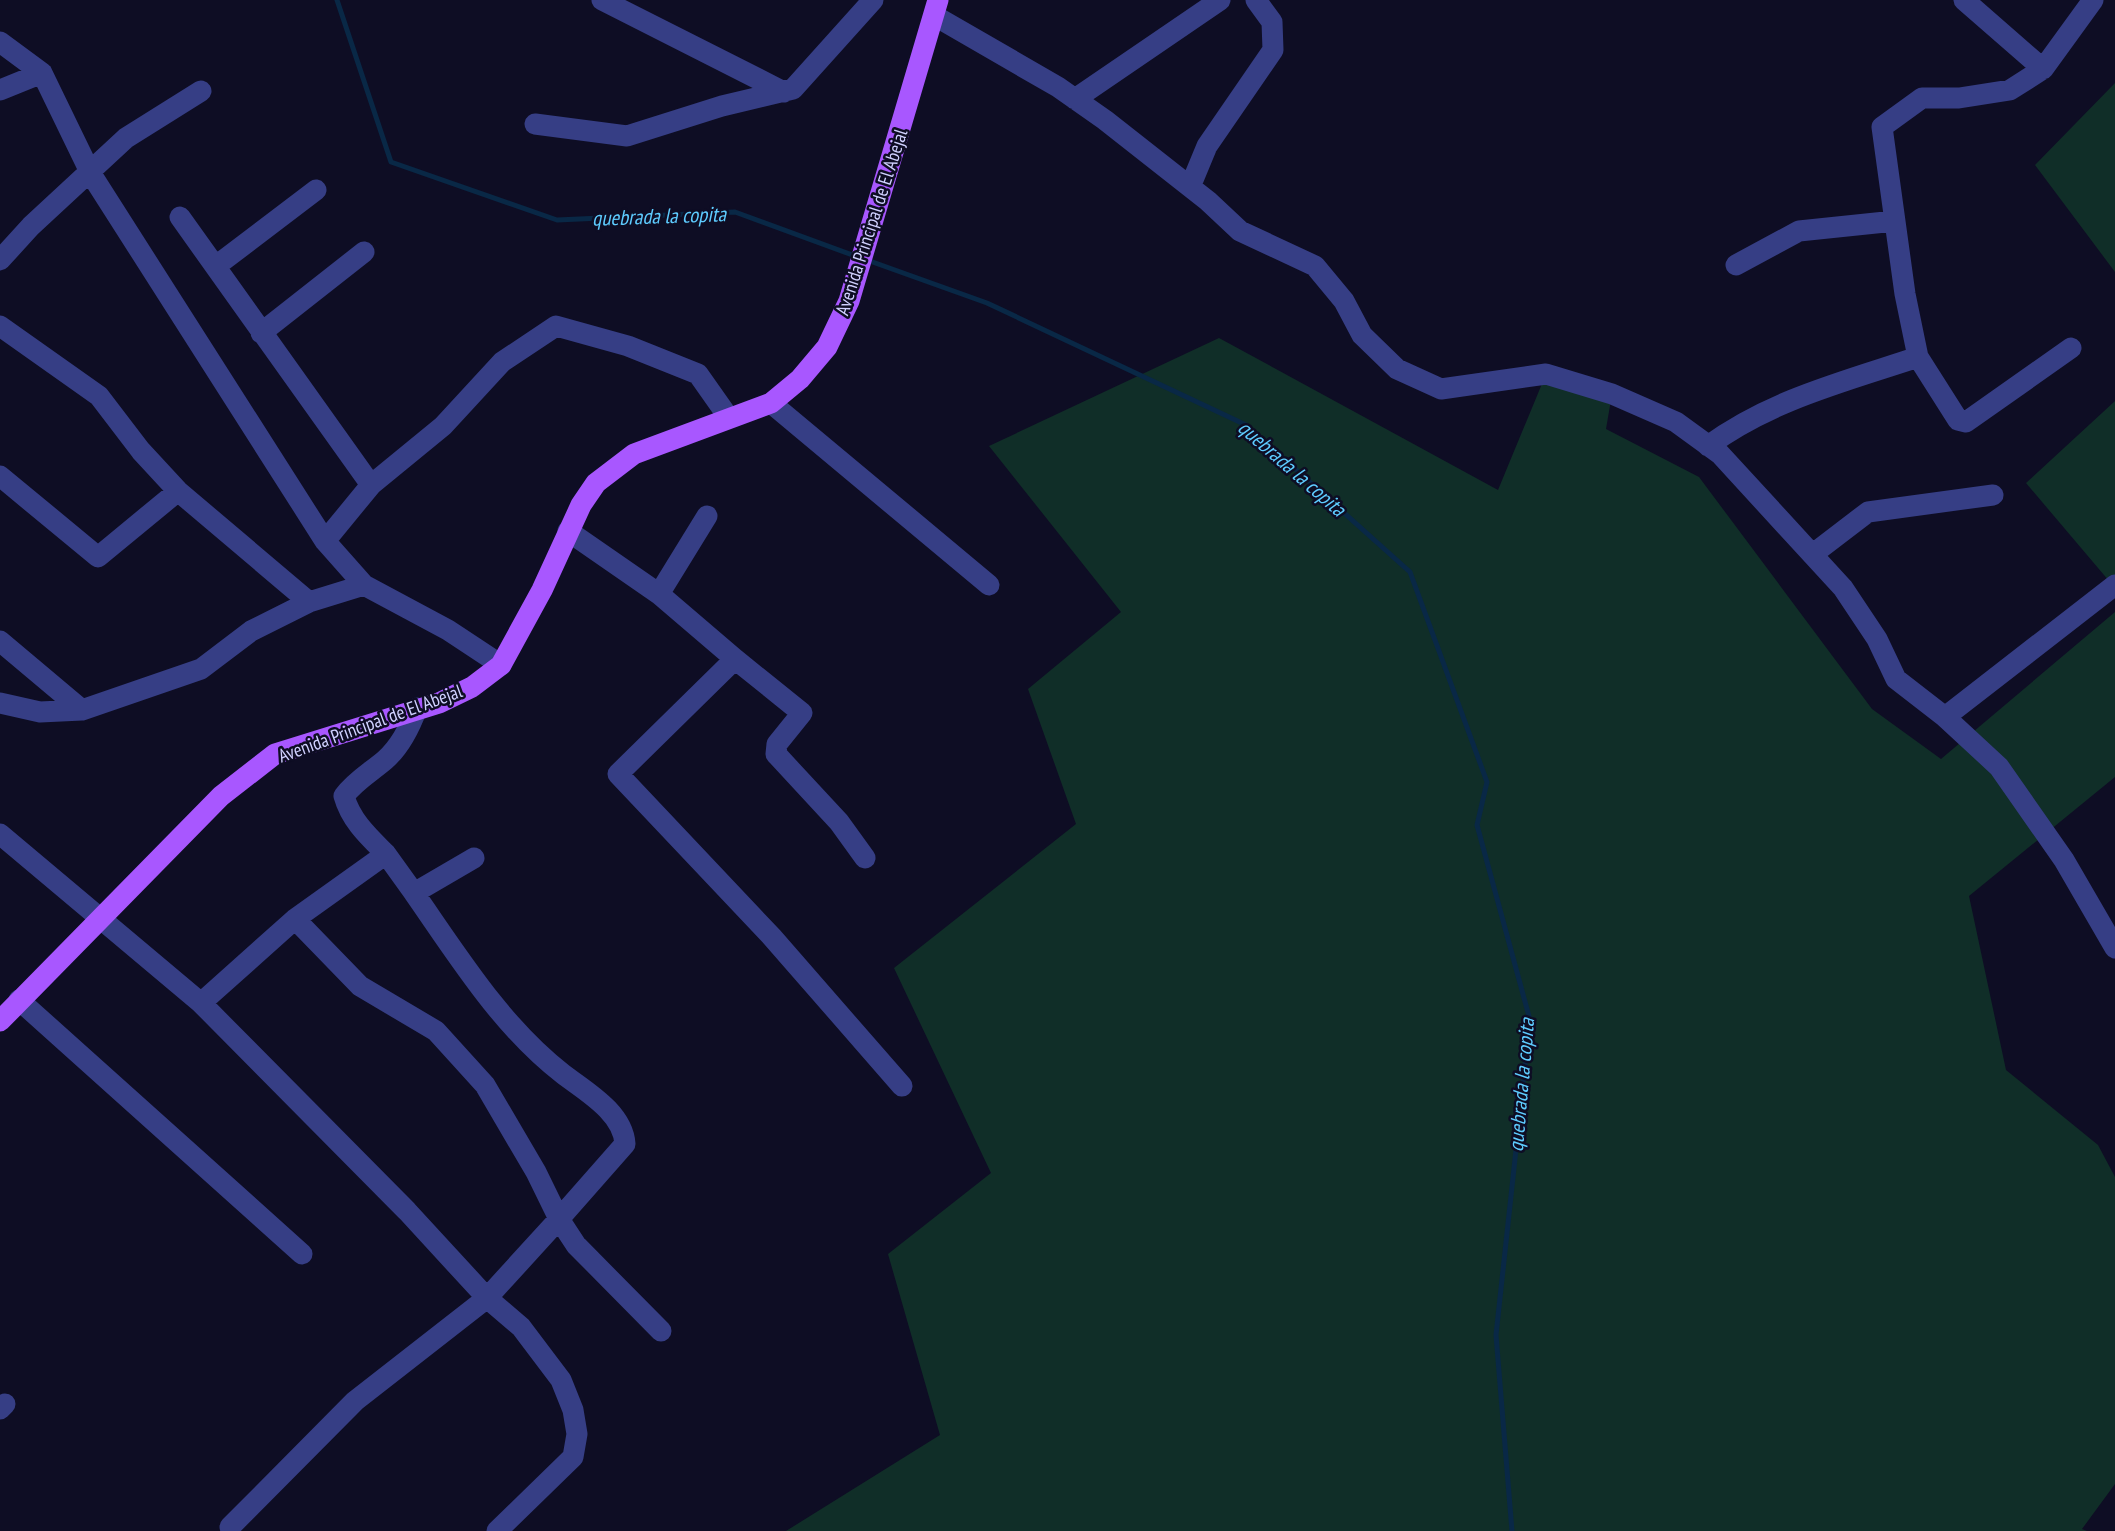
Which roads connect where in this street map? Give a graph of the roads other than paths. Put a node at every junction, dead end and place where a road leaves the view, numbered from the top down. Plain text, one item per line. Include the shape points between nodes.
1 (601, 0) edge
2 (873, 0) edge
3 (1220, 0) edge
4 (1256, 0) edge
5 (1964, 0) edge
6 (2093, 0) edge
7 (937, 8) edge
8 (0, 42) edge
9 (2043, 69) junction
10 (42, 73) junction
11 (0, 90) edge
12 (201, 91) dead end
13 (784, 92) junction
14 (1075, 99) junction
15 (535, 124) dead end
16 (91, 174) junction
17 (1190, 187) junction
18 (316, 190) dead end
19 (180, 217) dead end
20 (1895, 221) junction
21 (364, 252) dead end
22 (0, 260) edge
23 (1736, 265) dead end
24 (216, 266) junction
25 (0, 326) edge
26 (261, 334) junction
27 (2071, 348) dead end
28 (1918, 357) junction
29 (771, 403) junction
30 (729, 418) junction
31 (1708, 446) junction
32 (0, 476) edge
33 (371, 485) junction
34 (178, 491) junction
35 (1993, 495) dead end
36 (707, 516) dead end
37 (568, 531) junction
38 (325, 541) junction
39 (1813, 554) junction
40 (364, 585) junction
41 (989, 585) dead end
42 (2115, 585) edge
43 (659, 594) junction
44 (309, 602) junction
45 (0, 641) edge
46 (735, 659) junction
47 (500, 665) junction
48 (0, 703) edge
49 (417, 708) junction
50 (82, 710) junction
51 (1945, 717) junction
52 (0, 834) edge
53 (386, 854) junction
54 (474, 858) dead end
55 (864, 858) dead end
56 (414, 892) junction
57 (101, 919) junction
58 (295, 919) junction
59 (2115, 948) edge
60 (19, 1000) junction
61 (201, 1003) junction
62 (0, 1021) edge
63 (902, 1086) dead end
64 (559, 1219) junction
65 (302, 1254) dead end
66 (487, 1298) junction
67 (661, 1331) dead end
68 (230, 1527) dead end
69 (497, 1531) edge

1 - 13 street
2 - 13 street via 793,89
3 - 14 street
4 - 17 street via 1272,22 1273,50 1207,146
5 - 9 street
6 - 9 street
7 - 14 street
7 - 29 main road, Avenida Principal de El Abejal via 849,301 827,348 800,380
8 - 10 street
9 - 20 street via 2010,90 1922,98 1882,127
10 - 11 street
10 - 16 street
12 - 16 street via 126,138
13 - 15 street via 627,136
14 - 17 street
16 - 22 street
16 - 38 street
17 - 31 street via 1240,231 1315,266 1344,301 1362,335 1397,369 1441,389 1546,373 1612,394 1676,422
18 - 24 street
19 - 24 street
20 - 23 street via 1799,231
20 - 28 street
21 - 26 street
24 - 26 street
25 - 34 street via 99,396
26 - 33 street
27 - 28 street via 1966,422 1958,419
28 - 31 street via 1753,416
29 - 30 main road, Avenida Principal de El Abejal
29 - 41 street
30 - 33 street via 698,374 628,346 556,326 502,362 443,426
30 - 37 main road, Avenida Principal de El Abejal via 634,454 596,483
31 - 39 street
32 - 34 street via 98,557
33 - 38 street
34 - 44 street
35 - 39 street via 1868,512
36 - 43 street
37 - 43 street
37 - 47 main road, Avenida Principal de El Abejal via 542,590
38 - 40 street
39 - 51 street via 1843,588 1877,639 1896,679
40 - 44 street
40 - 47 street via 448,630
42 - 51 street
43 - 46 street
44 - 50 street via 251,631 201,669
45 - 50 street
46 - 55 street via 802,713 777,744 776,754 839,822
46 - 63 street via 618,774 772,937
47 - 49 main road, Avenida Principal de El Abejal via 472,687
48 - 50 street via 40,712
49 - 53 street via 409,729 388,758 344,796 360,828
49 - 57 main road, Avenida Principal de El Abejal via 275,754 221,796
51 - 59 street via 1999,766 2064,860
52 - 57 street
53 - 56 street
53 - 58 street
54 - 56 street
56 - 64 street via 502,1013 561,1073 591,1094 625,1136 618,1154
57 - 60 main road, Avenida Principal de El Abejal
57 - 61 street
58 - 61 street
58 - 64 street via 360,986 436,1031 485,1085
60 - 62 main road, Avenida Principal de El Abejal
60 - 65 street
61 - 66 street
64 - 66 street
64 - 67 street via 576,1245
66 - 68 street via 355,1401
66 - 69 street via 521,1327 561,1380 577,1434 573,1457

